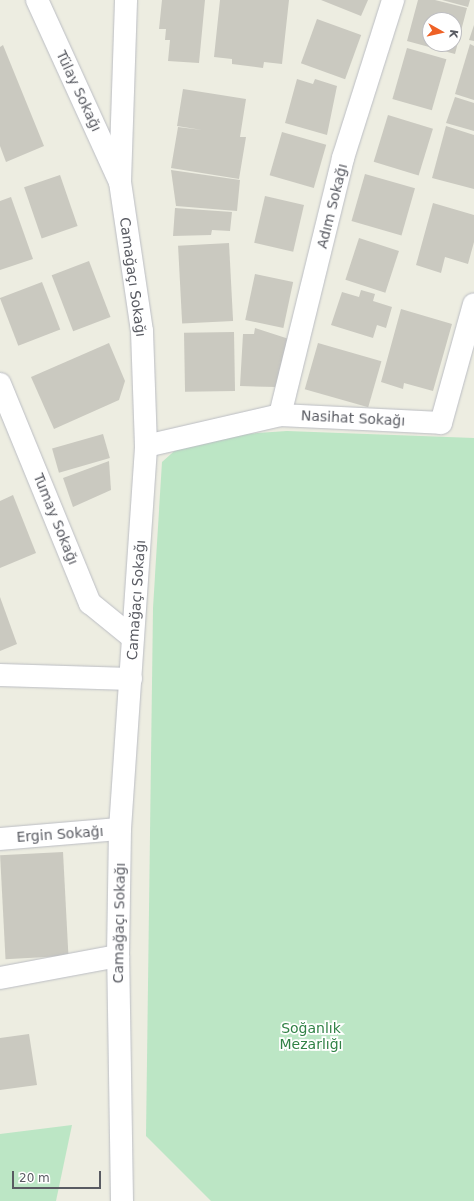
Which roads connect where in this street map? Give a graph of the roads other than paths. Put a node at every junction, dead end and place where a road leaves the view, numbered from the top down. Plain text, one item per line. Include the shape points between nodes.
1 (37, 0) edge
2 (126, 0) edge
3 (393, 0) edge
4 (120, 182) junction
5 (474, 304) edge
6 (0, 384) edge
7 (280, 415) junction
8 (146, 446) junction
9 (133, 638) junction
10 (0, 675) edge
11 (131, 679) junction
12 (120, 829) junction
13 (0, 839) edge
14 (118, 956) junction
15 (0, 978) edge
16 (122, 1201) edge

1 - 4 street, Tülay Sokağı
2 - 4 street, Camağaçı Sokağı
3 - 7 street, Adım Sokağı via 343,158
4 - 8 street, Camağaçı Sokağı via 142,331
5 - 7 street, Nasihat Sokağı via 441,422
6 - 9 street, Tumay Sokağı via 90,604
7 - 8 street, Nasihat Sokağı
8 - 9 street, Camağaçı Sokağı
9 - 11 street, Camağaçı Sokağı
10 - 11 street
11 - 12 street, Camağaçı Sokağı
12 - 13 street, Ergin Sokağı
12 - 14 street, Camağaçı Sokağı
14 - 15 street
14 - 16 street, Camağaçı Sokağı

